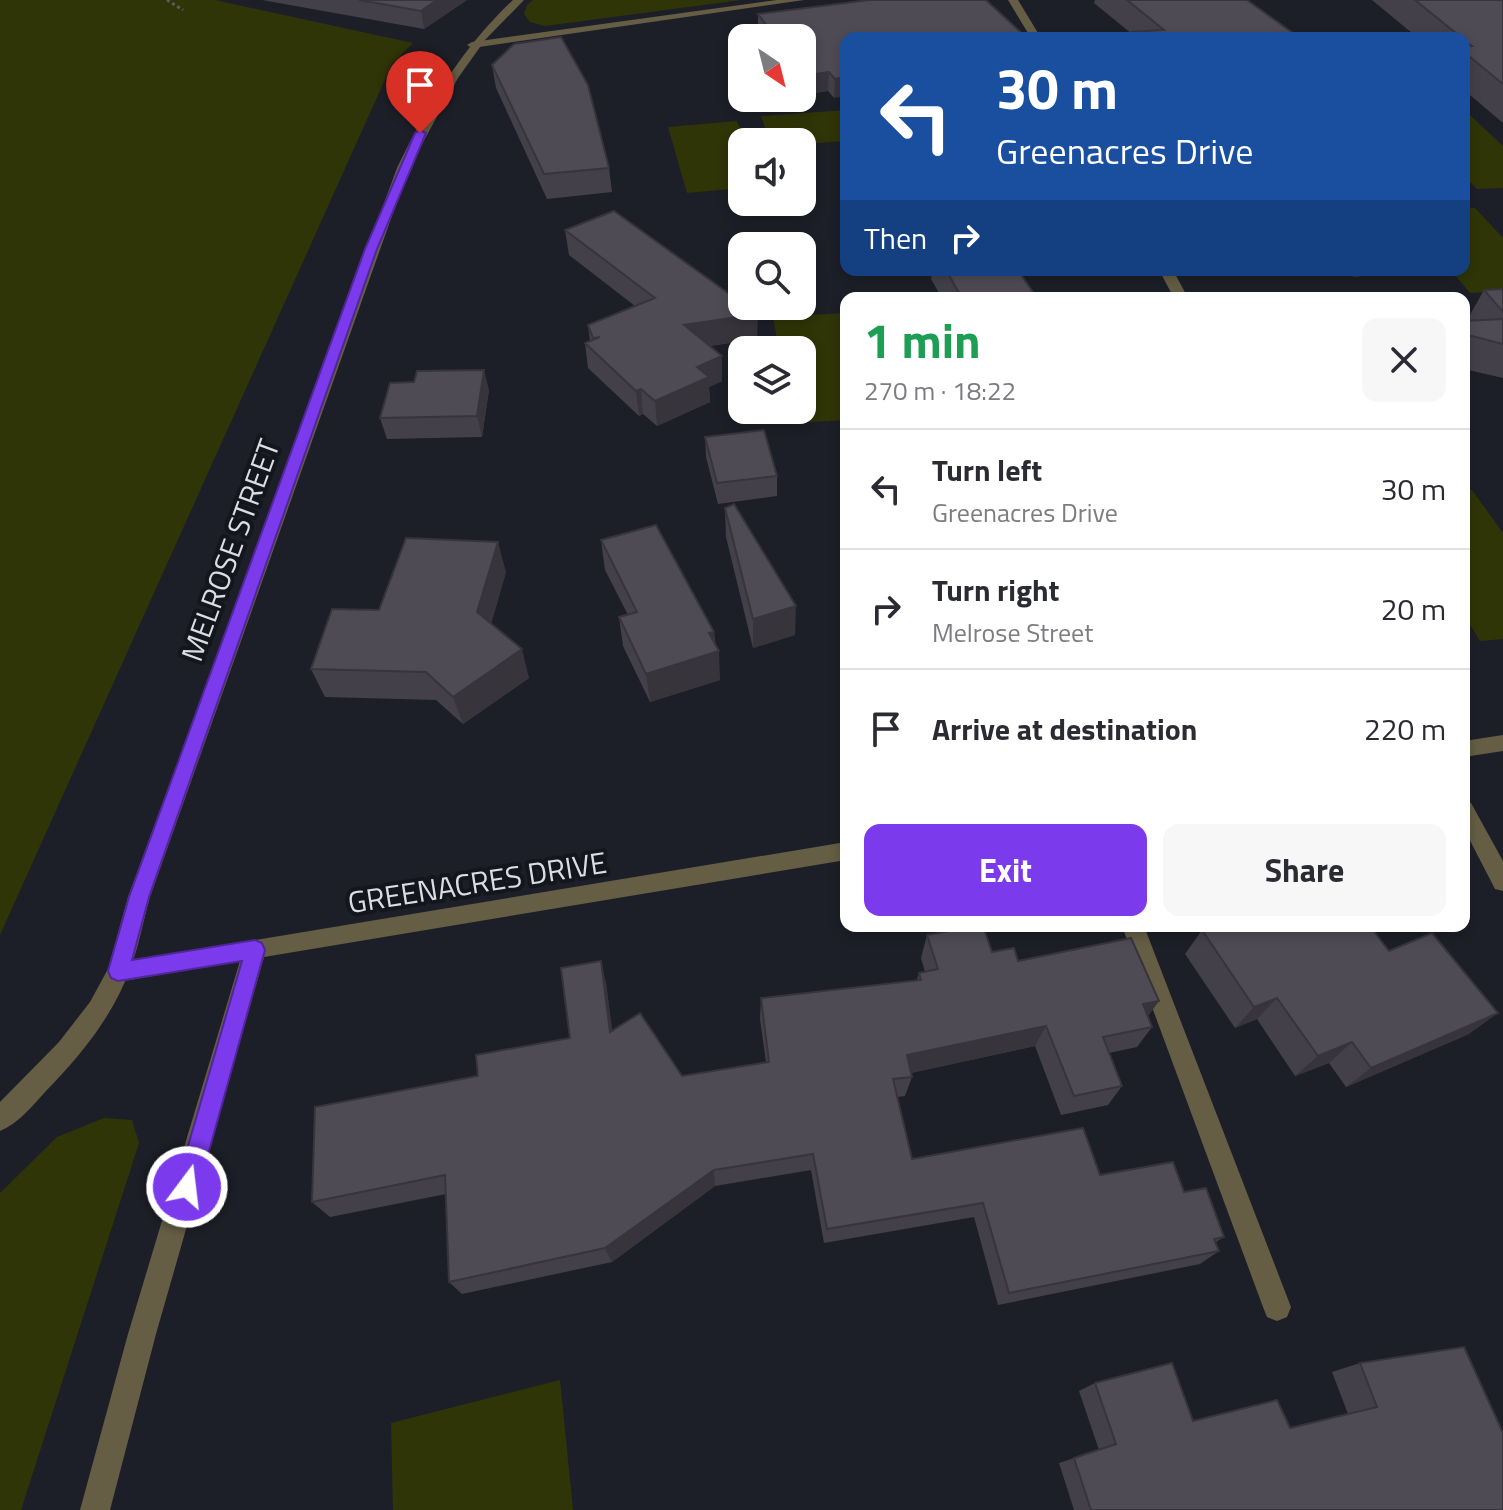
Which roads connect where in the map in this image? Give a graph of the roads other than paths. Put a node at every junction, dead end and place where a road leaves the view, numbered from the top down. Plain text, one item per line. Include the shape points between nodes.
1 (519, 0) edge
2 (799, 0) edge
3 (1013, 0) edge
4 (1032, 32) edge
5 (472, 45) junction
6 (1503, 743) edge
7 (1470, 748) edge
8 (1470, 820) edge
9 (840, 852) edge
10 (1503, 882) edge
11 (1135, 932) edge
12 (255, 950) junction
13 (118, 971) junction
14 (0, 1119) edge
15 (1277, 1307) dead end
16 (95, 1510) edge

1 - 5 street, MELROSE STREET
2 - 5 street
3 - 4 street
5 - 13 street, MELROSE STREET via 420,133 377,234 139,897
6 - 7 street
8 - 10 street
9 - 12 street, GREENACRES DRIVE
11 - 15 street
12 - 13 street, GREENACRES DRIVE
12 - 16 street
13 - 14 street, MELROSE STREET via 67,1049

